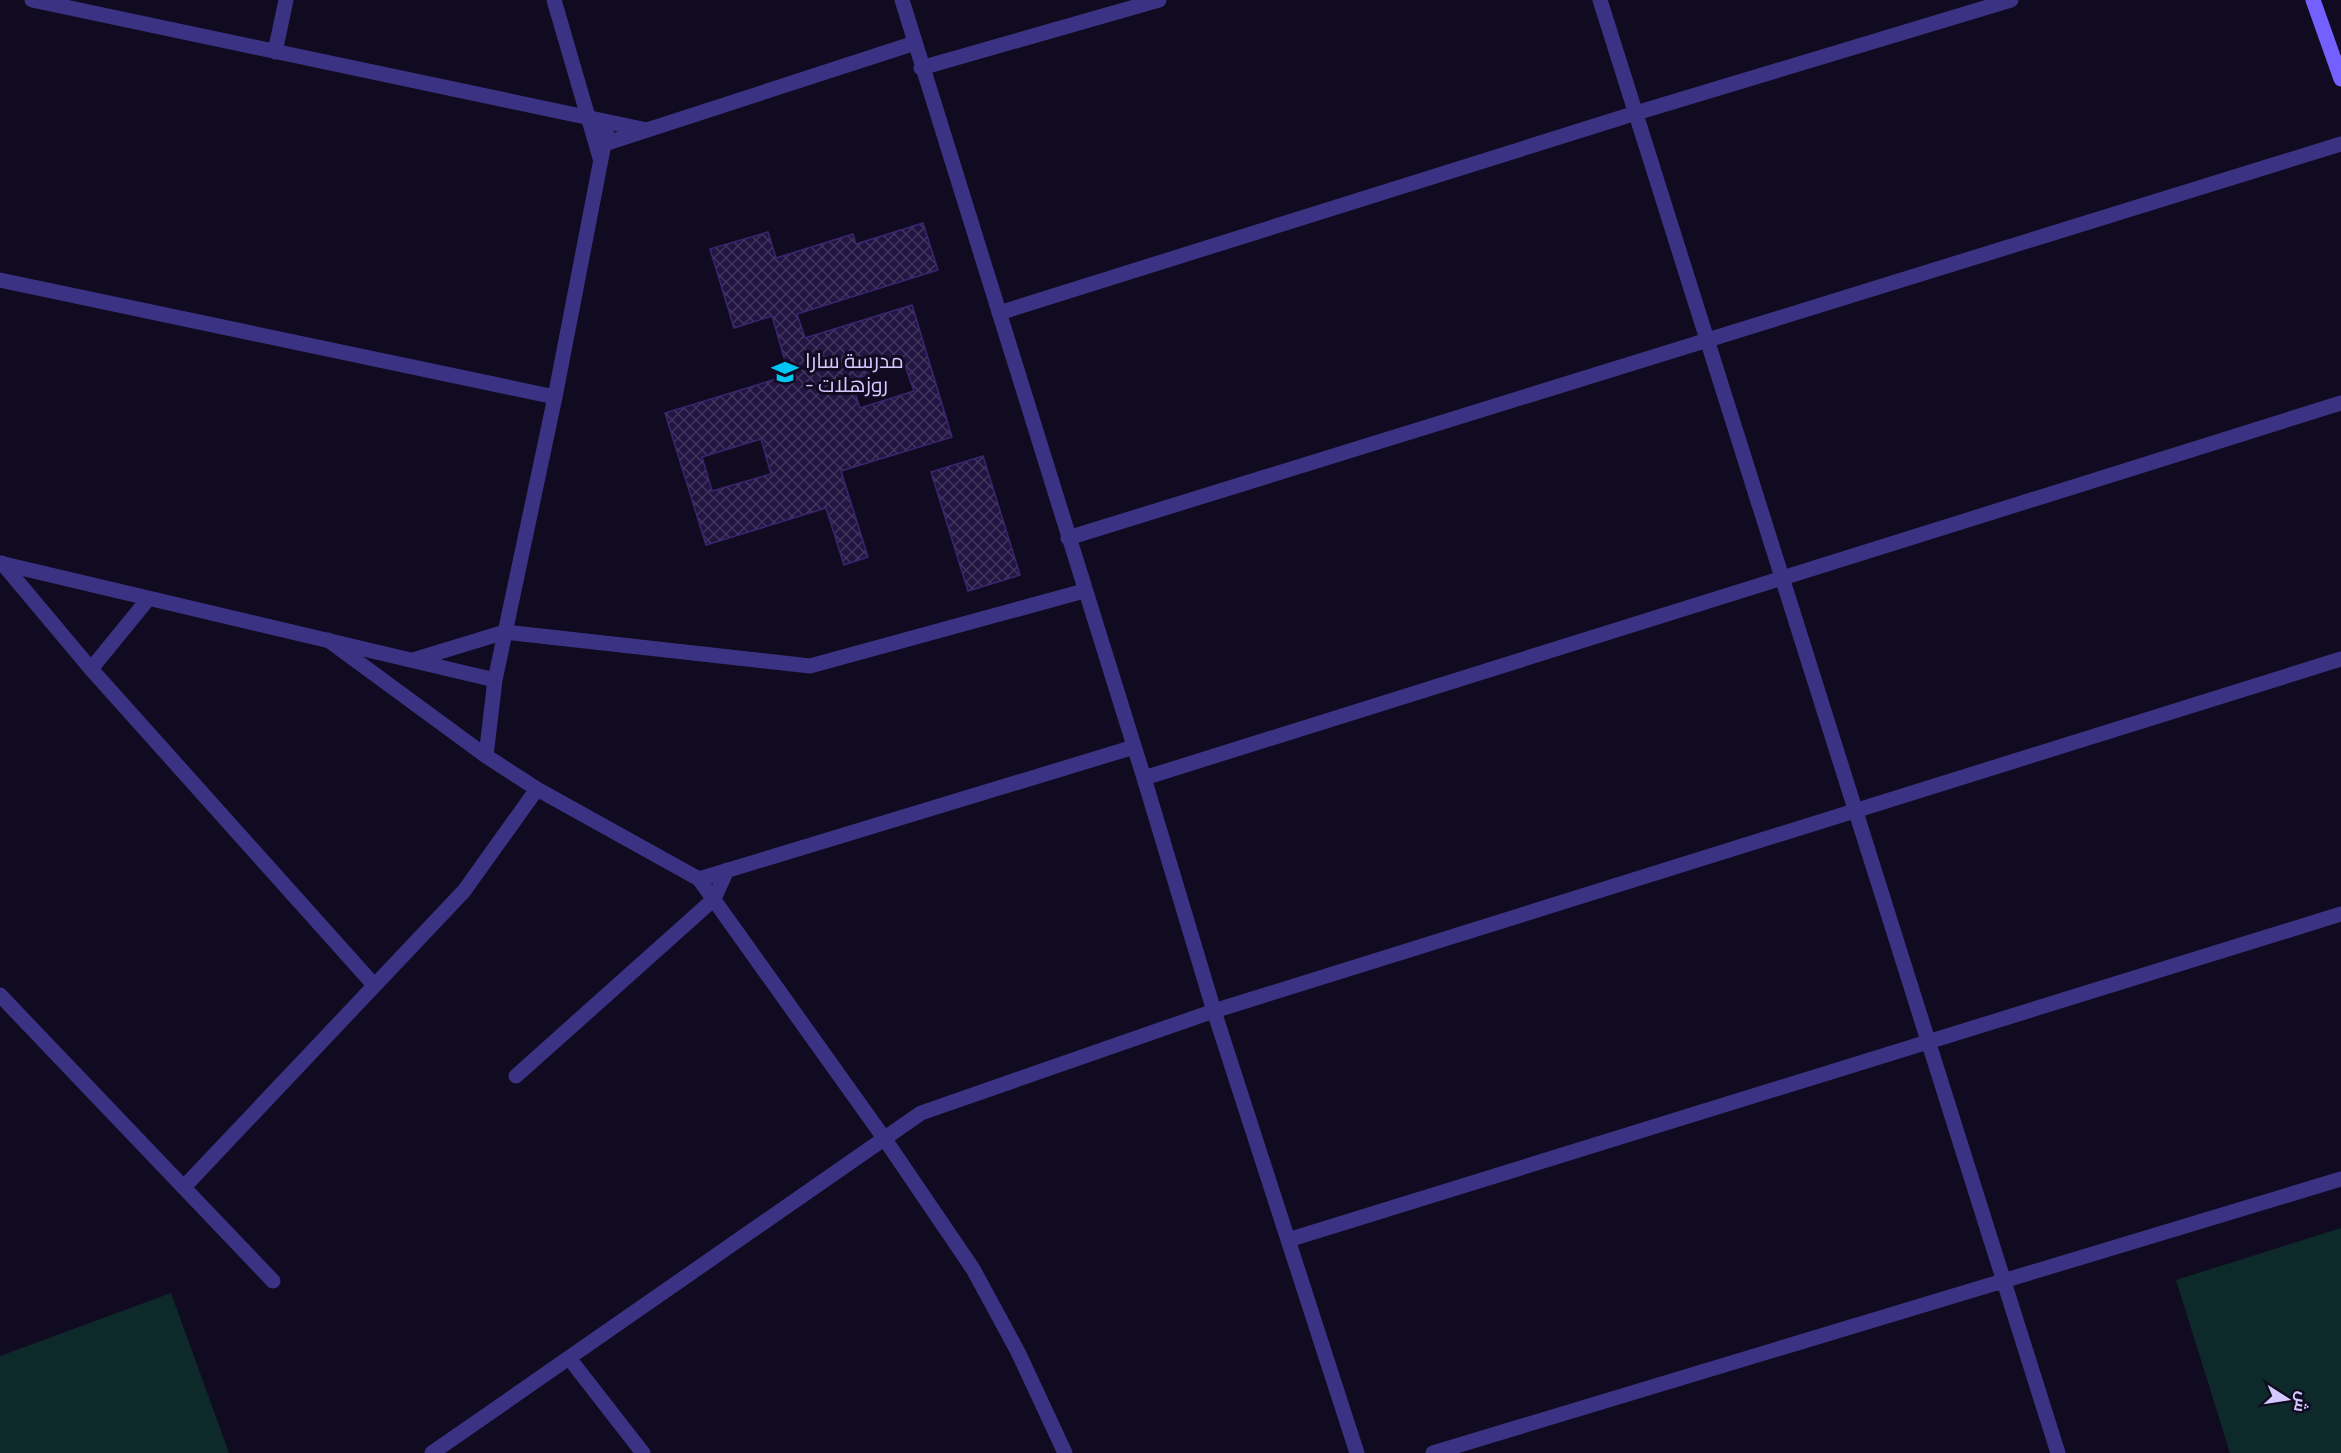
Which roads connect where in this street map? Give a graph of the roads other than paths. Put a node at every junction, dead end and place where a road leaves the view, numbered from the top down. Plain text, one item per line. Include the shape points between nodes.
1 (32, 0) edge
2 (286, 0) edge
3 (554, 0) edge
4 (902, 0) edge
5 (1159, 0) edge
6 (1600, 0) edge
7 (2011, 0) edge
8 (2313, 0) edge
9 (915, 43) junction
10 (275, 52) junction
11 (921, 68) junction
12 (2341, 79) edge
13 (1636, 113) junction
14 (587, 118) junction
15 (608, 123) junction
16 (647, 130) junction
17 (604, 144) junction
18 (2341, 144) edge
19 (600, 160) junction
20 (0, 280) edge
21 (999, 314) junction
22 (1708, 341) junction
23 (555, 397) junction
24 (2341, 403) edge
25 (1068, 538) junction
26 (1, 563) edge
27 (1782, 578) junction
28 (1084, 591) junction
29 (149, 598) junction
30 (505, 632) junction
31 (328, 640) junction
32 (2341, 659) edge
33 (413, 660) junction
34 (91, 669) junction
35 (495, 680) junction
36 (1134, 747) junction
37 (486, 756) junction
38 (1144, 778) junction
39 (537, 789) junction
40 (1856, 811) junction
41 (727, 870) junction
42 (699, 879) junction
43 (714, 899) junction
44 (2341, 914) edge
45 (374, 985) junction
46 (0, 995) edge
47 (1214, 1011) junction
48 (1928, 1041) junction
49 (516, 1076) dead end
50 (884, 1138) junction
51 (2341, 1179) edge
52 (184, 1187) junction
53 (1288, 1240) junction
54 (2004, 1280) junction
55 (273, 1281) dead end
56 (569, 1358) junction
57 (432, 1453) edge
58 (643, 1453) edge
59 (1065, 1453) edge
60 (1357, 1453) edge
61 (1433, 1453) edge
62 (2058, 1453) edge

1 - 10 street
2 - 10 street
3 - 14 street
4 - 9 street
5 - 11 street
6 - 13 street
7 - 13 street
8 - 12 main road
9 - 11 street
9 - 16 street
10 - 14 street
11 - 21 street
13 - 21 street
13 - 22 street
14 - 15 street
14 - 19 street
15 - 16 street
15 - 17 street
16 - 17 street
17 - 19 street
18 - 22 street
19 - 23 street
20 - 23 street
21 - 25 street
22 - 25 street
22 - 27 street
23 - 30 street
24 - 27 street
25 - 28 street
26 - 29 street
26 - 34 street
27 - 38 street
27 - 40 street
28 - 30 street via 810,666
28 - 36 street
29 - 31 street
29 - 34 street
30 - 33 street
30 - 35 street
31 - 33 street
31 - 37 street
32 - 40 street
33 - 35 street
34 - 45 street
35 - 37 street
36 - 38 street
36 - 41 street
37 - 39 street
38 - 47 street
39 - 42 street
39 - 45 street via 464,891
40 - 47 street
40 - 48 street
41 - 42 street
41 - 43 street
42 - 43 street
43 - 49 street
43 - 50 street
44 - 48 street
45 - 52 street
46 - 52 street
47 - 50 street via 921,1113
47 - 53 street
48 - 53 street
48 - 54 street
50 - 56 street
50 - 59 street via 973,1269 1018,1352
51 - 54 street
52 - 55 street
53 - 60 street
54 - 61 street
54 - 62 street
56 - 57 street
56 - 58 street

